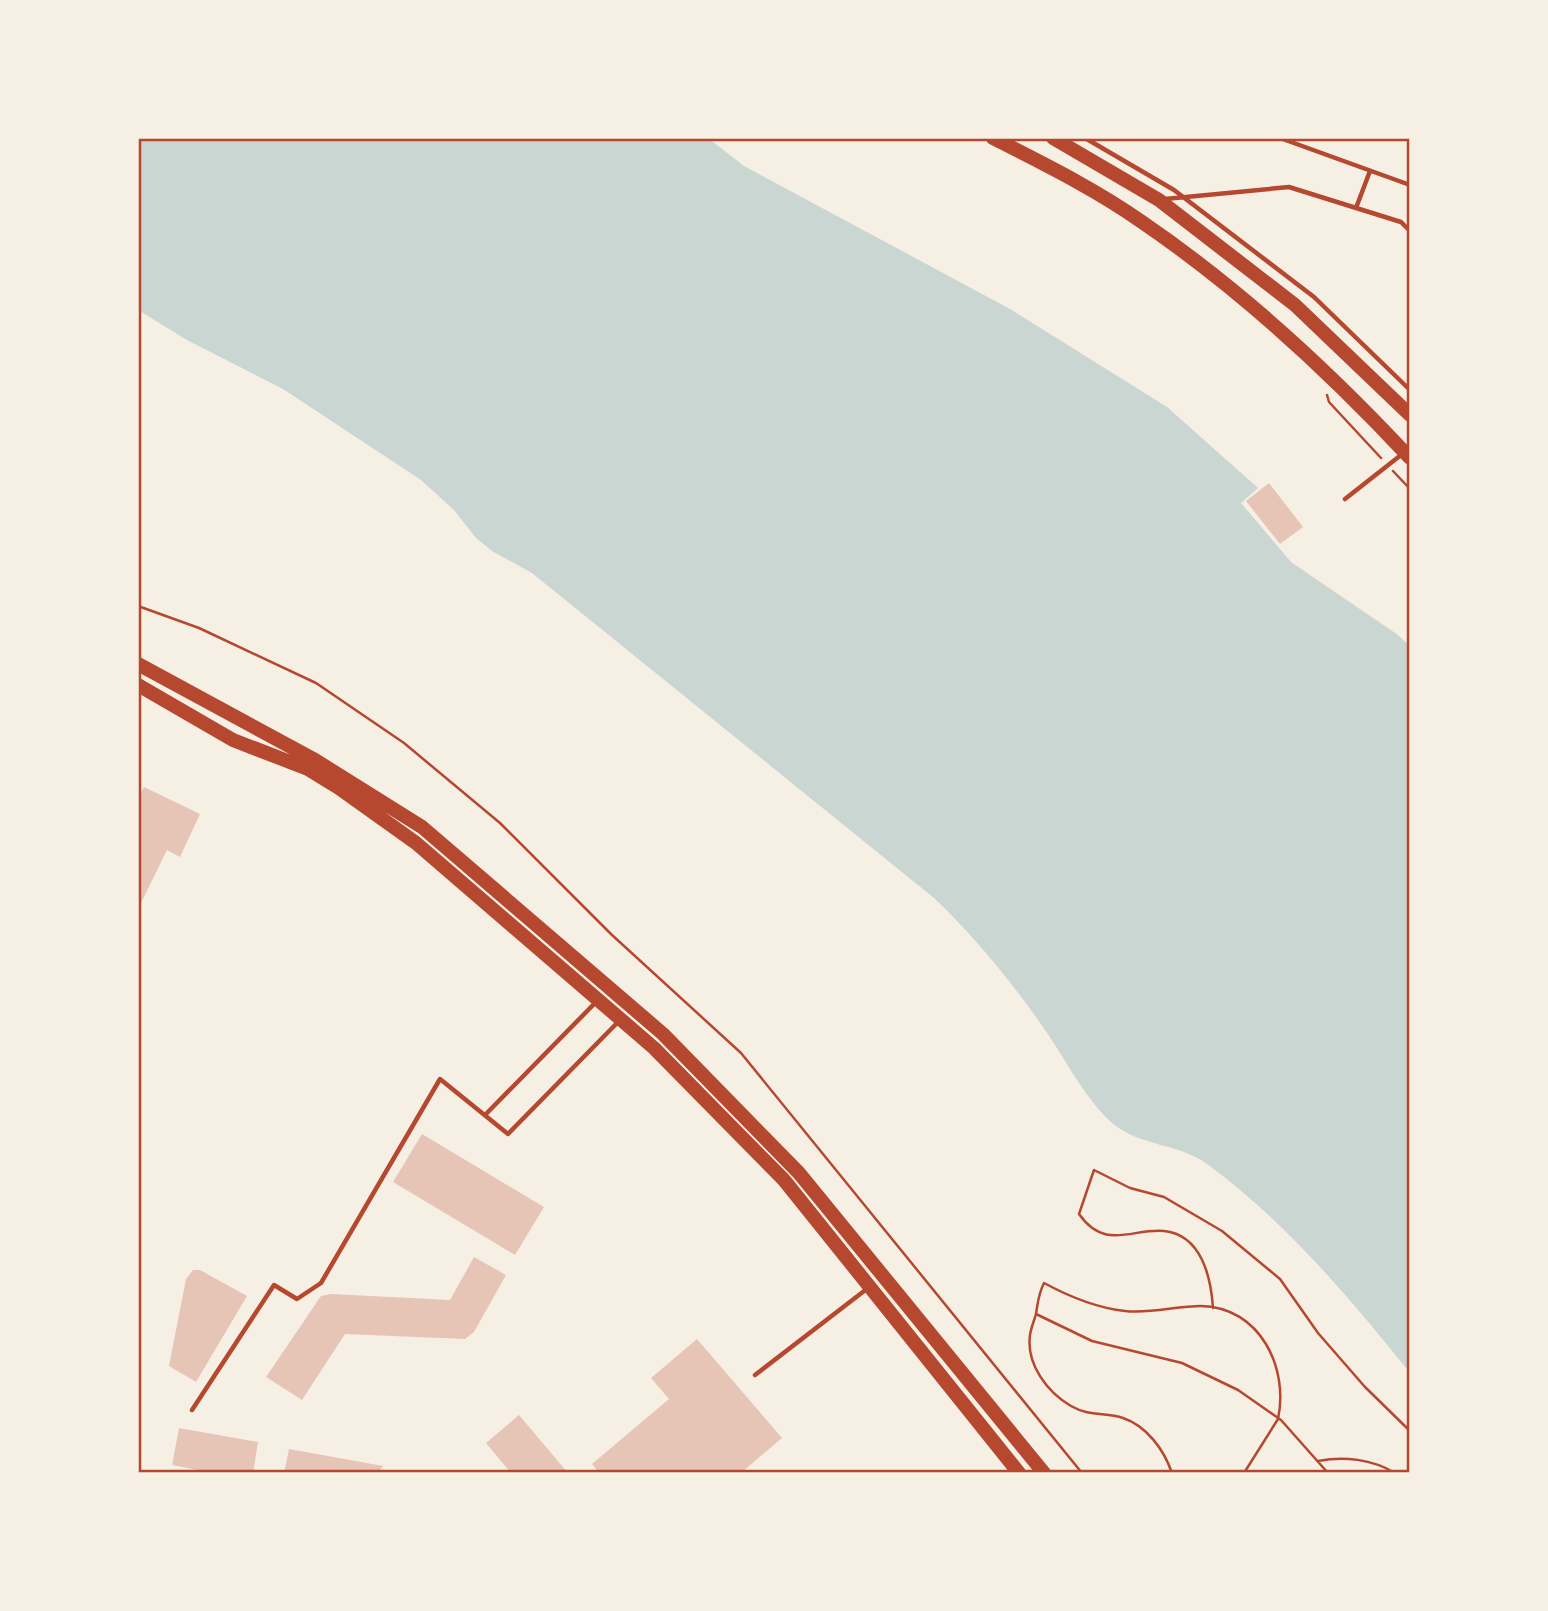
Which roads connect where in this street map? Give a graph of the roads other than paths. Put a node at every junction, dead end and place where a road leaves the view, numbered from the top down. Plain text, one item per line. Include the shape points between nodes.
1 (993, 138) edge
2 (1053, 138) edge
3 (1085, 138) edge
4 (1280, 138) edge
5 (1370, 171) junction
6 (1410, 185) edge
7 (1183, 196) junction
8 (1159, 200) junction
9 (1356, 208) junction
10 (1410, 231) edge
11 (1410, 390) edge
12 (1410, 415) edge
13 (1407, 455) edge
14 (1345, 499) dead end
15 (138, 664) edge
16 (138, 685) edge
17 (598, 1000) junction
18 (621, 1019) junction
19 (486, 1114) junction
20 (870, 1286) junction
21 (755, 1375) dead end
22 (192, 1410) dead end
23 (1020, 1473) edge
24 (1044, 1473) edge

1 - 13 main road via 1059,171 1142,222 1279,327
2 - 8 main road
3 - 7 lane
4 - 5 lane
5 - 6 lane
5 - 9 lane
7 - 8 lane
7 - 9 lane via 1289,187
7 - 11 lane via 1314,297
8 - 12 main road via 1295,305
9 - 10 lane via 1401,222
13 - 14 lane
15 - 24 main road via 315,760 422,827 663,1034 799,1173
16 - 17 main road via 233,740 309,769 339,788 415,843
17 - 18 main road
17 - 19 lane
18 - 19 lane via 508,1134
18 - 20 main road via 784,1180
19 - 22 lane via 440,1079 321,1283 297,1300 274,1285
20 - 21 lane
20 - 23 main road

